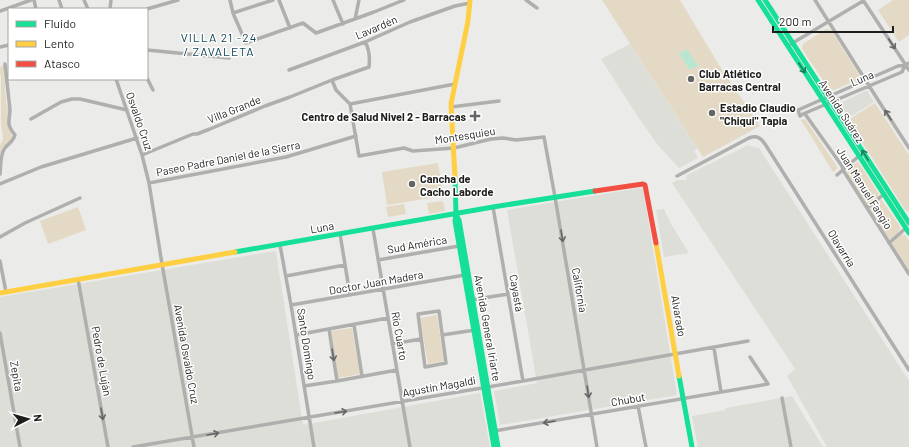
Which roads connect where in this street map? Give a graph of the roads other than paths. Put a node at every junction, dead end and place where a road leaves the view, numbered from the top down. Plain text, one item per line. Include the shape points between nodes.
1 (32, 0) edge
2 (178, 0) edge
3 (230, 0) edge
4 (273, 0) edge
5 (279, 0) edge
6 (333, 0) edge
7 (360, 0) edge
8 (404, 0) edge
9 (526, 0) edge
10 (758, 0) edge
11 (765, 0) edge
12 (814, 0) edge
13 (863, 0) edge
14 (471, 1) edge
15 (9, 8) edge
16 (536, 8) dead end
17 (148, 10) edge
18 (233, 13) junction
19 (355, 20) junction
20 (828, 21) junction
21 (343, 24) junction
22 (290, 28) junction
23 (365, 42) junction
24 (791, 44) junction
25 (148, 50) edge
26 (229, 58) dead end
27 (5, 64) dead end
28 (907, 64) edge
29 (289, 70) dead end
30 (909, 70) edge
31 (116, 80) edge
32 (148, 80) edge
33 (332, 80) junction
34 (866, 80) junction
35 (454, 84) junction
36 (869, 86) junction
37 (153, 90) dead end
38 (828, 97) junction
39 (822, 99) junction
40 (499, 101) dead end
41 (832, 102) junction
42 (350, 104) junction
43 (826, 105) junction
44 (451, 107) junction
45 (127, 110) junction
46 (805, 114) junction
47 (31, 119) dead end
48 (356, 136) junction
49 (544, 137) joint
50 (137, 138) junction
51 (454, 148) junction
52 (909, 148) edge
53 (142, 155) junction
54 (859, 156) junction
55 (843, 170) junction
56 (0, 174) edge
57 (837, 175) dead end
58 (676, 176) dead end
59 (149, 183) junction
60 (0, 184) edge
61 (646, 189) joint
62 (884, 194) junction
63 (555, 197) junction
64 (80, 198) dead end
65 (493, 207) junction
66 (867, 208) junction
67 (456, 214) junction
68 (908, 228) edge
69 (372, 229) junction
70 (340, 234) junction
71 (0, 237) edge
72 (889, 243) junction
73 (280, 245) junction
74 (459, 246) junction
75 (378, 260) junction
76 (0, 261) edge
77 (162, 264) junction
78 (345, 265) junction
79 (909, 274) edge
80 (466, 275) junction
81 (286, 276) junction
82 (78, 279) junction
83 (383, 289) junction
84 (3, 292) edge
85 (508, 294) junction
86 (350, 295) junction
87 (471, 300) junction
88 (291, 305) junction
89 (388, 318) junction
90 (354, 325) junction
91 (329, 329) junction
92 (476, 330) junction
93 (0, 333) edge
94 (296, 335) junction
95 (442, 336) junction
96 (421, 339) junction
97 (748, 341) dead end
98 (392, 344) junction
99 (714, 348) junction
100 (676, 354) junction
101 (750, 357) dead end
102 (397, 370) junction
103 (584, 370) junction
104 (909, 370) edge
105 (362, 376) junction
106 (337, 381) junction
107 (523, 381) junction
108 (304, 386) junction
109 (486, 387) junction
110 (721, 392) junction
111 (782, 398) dead end
112 (684, 399) junction
113 (403, 401) junction
114 (638, 406) junction
115 (591, 415) junction
116 (310, 417) junction
117 (493, 431) junction
118 (192, 437) junction
119 (20, 447) edge
120 (108, 447) edge
121 (133, 447) edge
122 (194, 447) edge
123 (314, 447) edge
124 (410, 447) edge
125 (494, 447) edge
126 (498, 447) edge
127 (597, 447) edge
128 (646, 447) edge
129 (692, 447) edge
130 (791, 447) edge

1 - 15 street
2 - 17 street
3 - 18 street
4 - 18 street
5 - 22 street
6 - 21 street
7 - 19 street
8 - 19 street
9 - 16 street
10 - 24 street, Avenida Suárez
11 - 24 street, Avenida Suárez
12 - 20 street
13 - 20 street
13 -> 28 street
14 - 23 street, Lavardén via 410,22
14 - 35 street, Avenida General Iriarte via 471,14
18 - 22 street via 246,42
19 - 21 street
20 - 24 street
20 - 34 street
21 - 22 street via 316,34 303,23
23 - 29 street, Lavardén
23 - 33 street, Villa Grande via 369,48 369,67
24 - 38 street, Avenida Suárez
24 -> 39 street, Avenida Suárez
25 - 26 street
27 - 56 street via 10,110 9,127 15,135 4,149
28 - 30 street
28 - 34 street, Luna
28 - 36 street, Luna via 902,72
31 - 45 street, Osvaldo Cruz
32 - 37 street
33 - 42 street via 336,90
33 - 53 street, Villa Grande
34 - 36 street
34 - 38 street, Luna
35 - 42 street
35 - 44 street, Avenida General Iriarte
36 - 41 street, Luna
52 -> 36 street
38 - 39 street, Luna
38 - 41 street, Avenida Suárez
39 - 43 street, Avenida Suárez
39 - 46 street, Luna via 798,110 800,116
40 - 44 street
41 - 43 street, Luna
68 -> 41 street, Avenida Suárez
42 - 48 street
43 - 46 street, Luna
43 - 54 street, Avenida Suárez
44 - 51 street, Avenida General Iriarte
45 - 47 street via 72,99 61,102
45 - 50 street, Osvaldo Cruz
46 - 55 street, Juan Manuel Fangio
48 - 51 street, Montesquieu via 359,156 404,148 413,151
48 - 59 street, Paseo Padre Daniel de la Sierra via 286,157
49 - 51 street, Montesquieu via 516,140 497,138
49 - 63 street, California
50 - 53 street, Osvaldo Cruz
50 - 60 street via 41,167
51 - 67 street, Avenida General Iriarte
53 - 59 street, Osvaldo Cruz
54 - 55 street
54 - 62 street, Avenida Suárez
55 - 57 street
55 - 66 street, Juan Manuel Fangio
58 - 104 street, Olavarría via 749,138 758,137 766,144
59 - 77 street, Osvaldo Cruz
61 - 63 street, Luna via 641,184
61 - 100 street, Alvarado
62 - 66 street
62 - 68 street, Avenida Suárez
63 - 65 street, Luna
63 -> 103 street, California
64 - 71 street
65 - 67 street, Luna
65 - 85 street, Cayastá
66 - 72 street, Juan Manuel Fangio
67 - 69 street, Luna
67 - 74 street, Avenida General Iriarte
67 - 80 street, Avenida General Iriarte
68 - 72 street
69 - 70 street, Luna
69 - 75 street, Río Cuarto
70 - 73 street, Luna
70 - 78 street
72 - 79 street, Juan Manuel Fangio
73 - 77 street, Luna
73 - 81 street, Santo Domingo
74 - 75 street, Sud América
74 - 80 street, Avenida General Iriarte
75 - 83 street, Río Cuarto
76 - 84 street
77 - 82 street, Luna
77 - 118 street, Avenida Osvaldo Cruz
78 - 81 street
78 - 86 street
80 - 83 street, Doctor Juan Madera
80 - 87 street, Avenida General Iriarte
81 - 88 street, Santo Domingo
82 - 84 street, Luna
82 -> 120 street, Pedro de Luján
83 - 86 street, Doctor Juan Madera
83 - 89 street, Río Cuarto
85 - 87 street
85 - 107 street, Cayastá
86 - 88 street, Doctor Juan Madera
87 - 92 street, Avenida General Iriarte
88 - 94 street, Santo Domingo
89 - 90 street
89 - 98 street, Río Cuarto
90 - 91 street
90 - 105 street
91 - 94 street
91 -> 106 street
92 - 95 street
92 - 109 street, Avenida General Iriarte
93 - 119 street, Zepita
94 - 108 street, Santo Domingo
95 - 96 street via 439,311 422,313 418,314
95 - 96 street via 446,363 425,367
96 - 98 street
97 - 99 street, Agustín Magaldi
98 - 102 street, Río Cuarto
99 - 100 street, Agustín Magaldi
99 - 110 street
100 - 103 street, Agustín Magaldi
100 - 112 street, Alvarado
101 - 110 street, Chubut via 768,384
102 - 105 street
102 - 113 street, Río Cuarto
103 - 107 street, Agustín Magaldi
103 -> 115 street, California
105 - 106 street
106 - 108 street
107 - 109 street, Agustín Magaldi
108 - 116 street, Santo Domingo
109 - 113 street, Agustín Magaldi
109 - 117 street, Avenida General Iriarte
110 - 112 street, Chubut
111 - 130 street
112 - 114 street, Chubut
112 - 129 street, Alvarado
116 -> 113 street, Agustín Magaldi
113 - 124 street, Río Cuarto
114 - 115 street, Chubut
114 - 128 street
115 -> 117 street, Chubut
115 - 127 street, California
118 -> 116 street, Agustín Magaldi
116 - 123 street, Santo Domingo
117 - 125 street, Avenida General Iriarte
117 - 126 street, Avenida General Iriarte
118 - 121 street, Agustín Magaldi
118 - 122 street, Avenida Osvaldo Cruz

